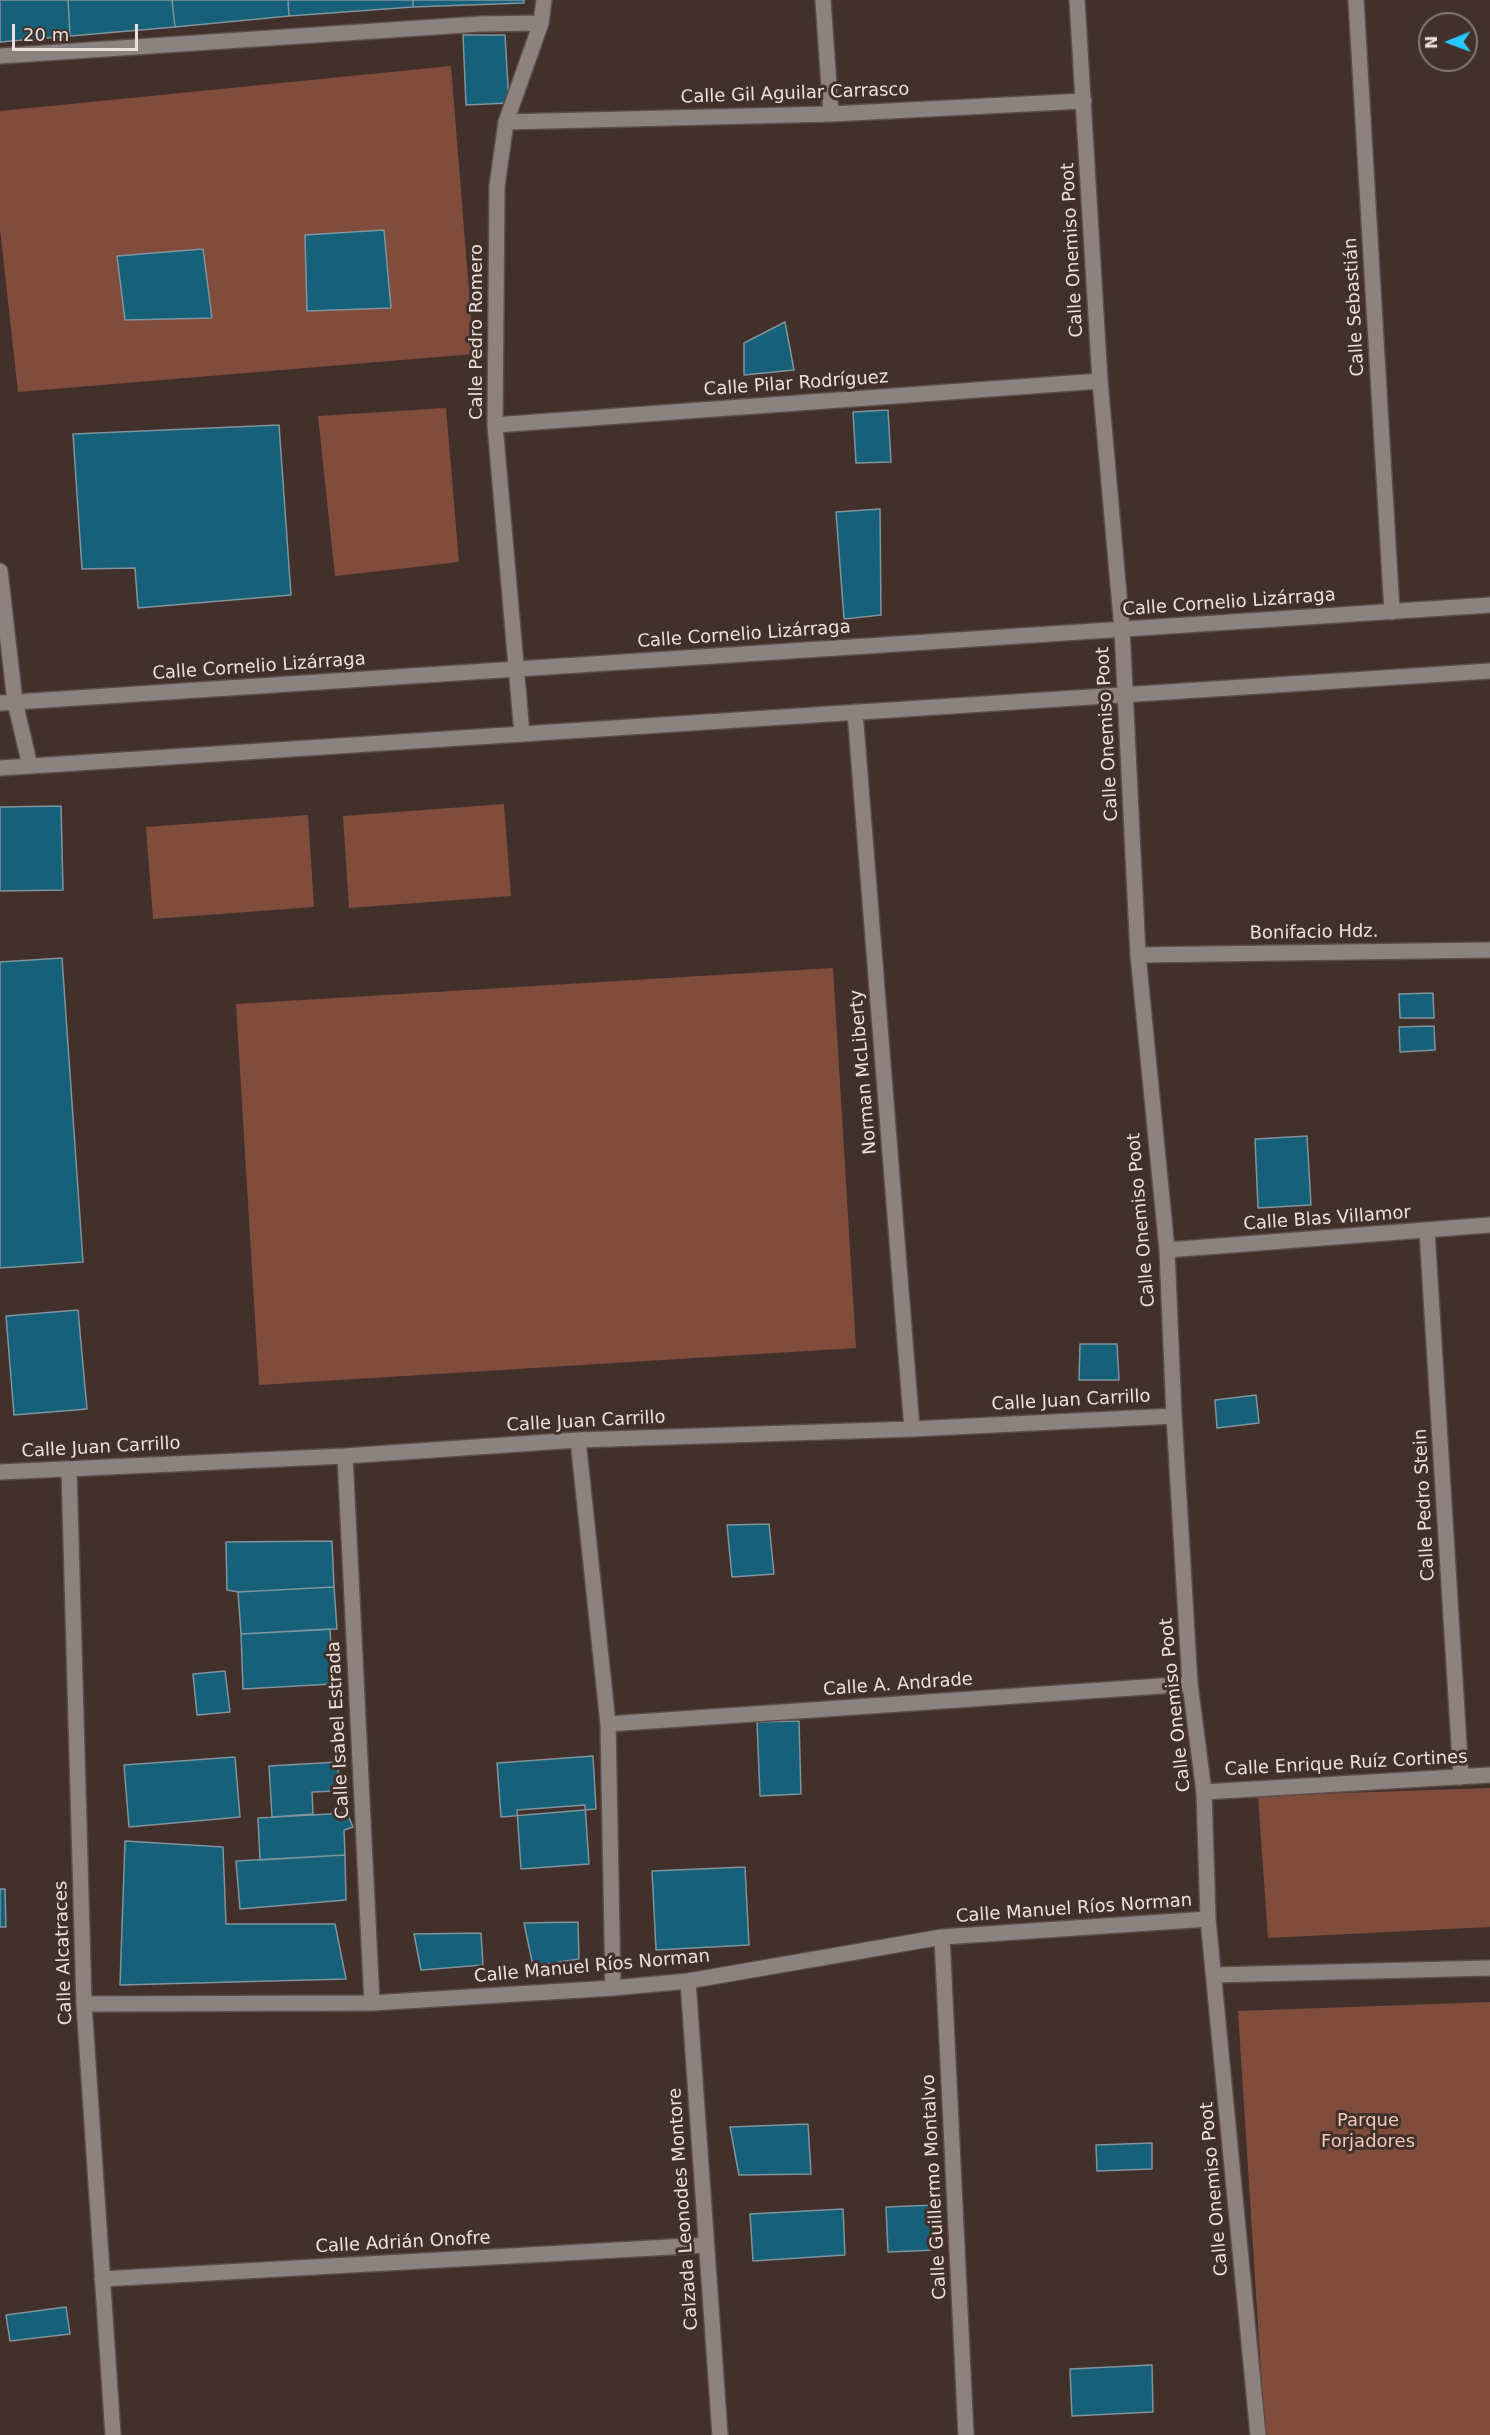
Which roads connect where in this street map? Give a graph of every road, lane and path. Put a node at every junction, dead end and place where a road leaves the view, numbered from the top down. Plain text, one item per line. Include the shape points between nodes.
1 (544, 0) edge
2 (823, 0) edge
3 (1077, 0) edge
4 (1356, 0) edge
5 (541, 23) junction
6 (0, 56) edge
7 (1084, 101) junction
8 (831, 114) junction
9 (506, 122) junction
10 (1101, 381) junction
11 (495, 425) junction
12 (0, 571) edge
13 (1490, 605) edge
14 (1392, 612) junction
15 (1122, 629) junction
16 (518, 669) junction
17 (1490, 671) edge
18 (1126, 695) junction
19 (8, 703) edge
20 (855, 712) junction
21 (522, 734) junction
22 (30, 766) junction
23 (0, 768) edge
24 (1490, 950) edge
25 (1138, 955) junction
26 (1490, 1226) edge
27 (1427, 1231) junction
28 (1167, 1250) junction
29 (1174, 1416) junction
30 (912, 1428) junction
31 (578, 1440) junction
32 (345, 1456) junction
33 (69, 1469) junction
34 (0, 1472) edge
35 (1190, 1684) junction
36 (608, 1724) junction
37 (1490, 1775) edge
38 (1461, 1777) junction
39 (1204, 1792) junction
40 (1208, 1919) junction
41 (942, 1937) junction
42 (1490, 1968) edge
43 (1214, 1975) junction
44 (688, 1981) junction
45 (613, 1988) junction
46 (372, 2003) junction
47 (84, 2004) junction
48 (706, 2245) junction
49 (102, 2279) junction
50 (113, 2435) edge
51 (720, 2435) edge
52 (966, 2435) edge
53 (1258, 2435) edge

1 - 5 street, Calle Pedro Romero
2 - 8 street
3 - 7 street, Calle Onemiso Poot
4 - 14 street, Calle Sebastián
5 - 6 street
5 - 9 street, Calle Pedro Romero
7 - 8 street, Calle Gil Aguilar Carrasco
7 - 10 street, Calle Onemiso Poot
8 - 9 street, Calle Gil Aguilar Carrasco
9 - 11 street, Calle Pedro Romero via 498,186
10 - 11 street, Calle Pilar Rodríguez
10 - 15 street, Calle Onemiso Poot
11 - 16 street, Calle Pedro Romero
12 - 19 street
13 - 14 street, Calle Cornelio Lizárraga
14 - 15 street, Calle Cornelio Lizárraga
15 - 16 street, Calle Cornelio Lizárraga
15 - 18 street, Calle Onemiso Poot
16 - 19 street, Calle Cornelio Lizárraga
16 - 21 street, Calle Pedro Romero
17 - 18 street
18 - 20 street
18 - 25 street, Calle Onemiso Poot
19 - 22 street
20 - 21 street
20 - 30 street, Norman McLiberty
21 - 22 street
22 - 23 street
24 - 25 street, Bonifacio Hdz.
25 - 28 street, Calle Onemiso Poot
26 - 27 street, Calle Blas Villamor
27 - 28 street, Calle Blas Villamor
27 - 38 street, Calle Pedro Stein
28 - 29 street, Calle Onemiso Poot
29 - 30 street, Calle Juan Carrillo
29 - 35 street, Calle Onemiso Poot
30 - 31 street, Calle Juan Carrillo
31 - 32 street, Calle Juan Carrillo
31 - 36 street
32 - 33 street, Calle Juan Carrillo
32 - 46 street, Calle Isabel Estrada
33 - 34 street, Calle Juan Carrillo
33 - 47 street, Calle Alcatraces
35 - 36 street, Calle A. Andrade
35 - 39 street, Calle Onemiso Poot
36 - 45 street
37 - 38 street, Calle Enrique Ruíz Cortines
38 - 39 street, Calle Enrique Ruíz Cortines
39 - 40 street, Calle Onemiso Poot
40 - 41 street, Calle Manuel Ríos Norman
40 - 43 street, Calle Onemiso Poot
41 - 44 street, Calle Manuel Ríos Norman
41 - 52 street, Calle Guillermo Montalvo
42 - 43 street
43 - 53 street, Calle Onemiso Poot
44 - 45 street, Calle Manuel Ríos Norman
44 - 48 street, Calzada Leonodes Montore
45 - 46 street, Calle Manuel Ríos Norman
46 - 47 street, Calle Manuel Ríos Norman
47 - 49 street, Calle Alcatraces
48 - 49 street, Calle Adrián Onofre
48 - 51 street, Calzada Leonodes Montore
49 - 50 street, Calle Alcatraces

